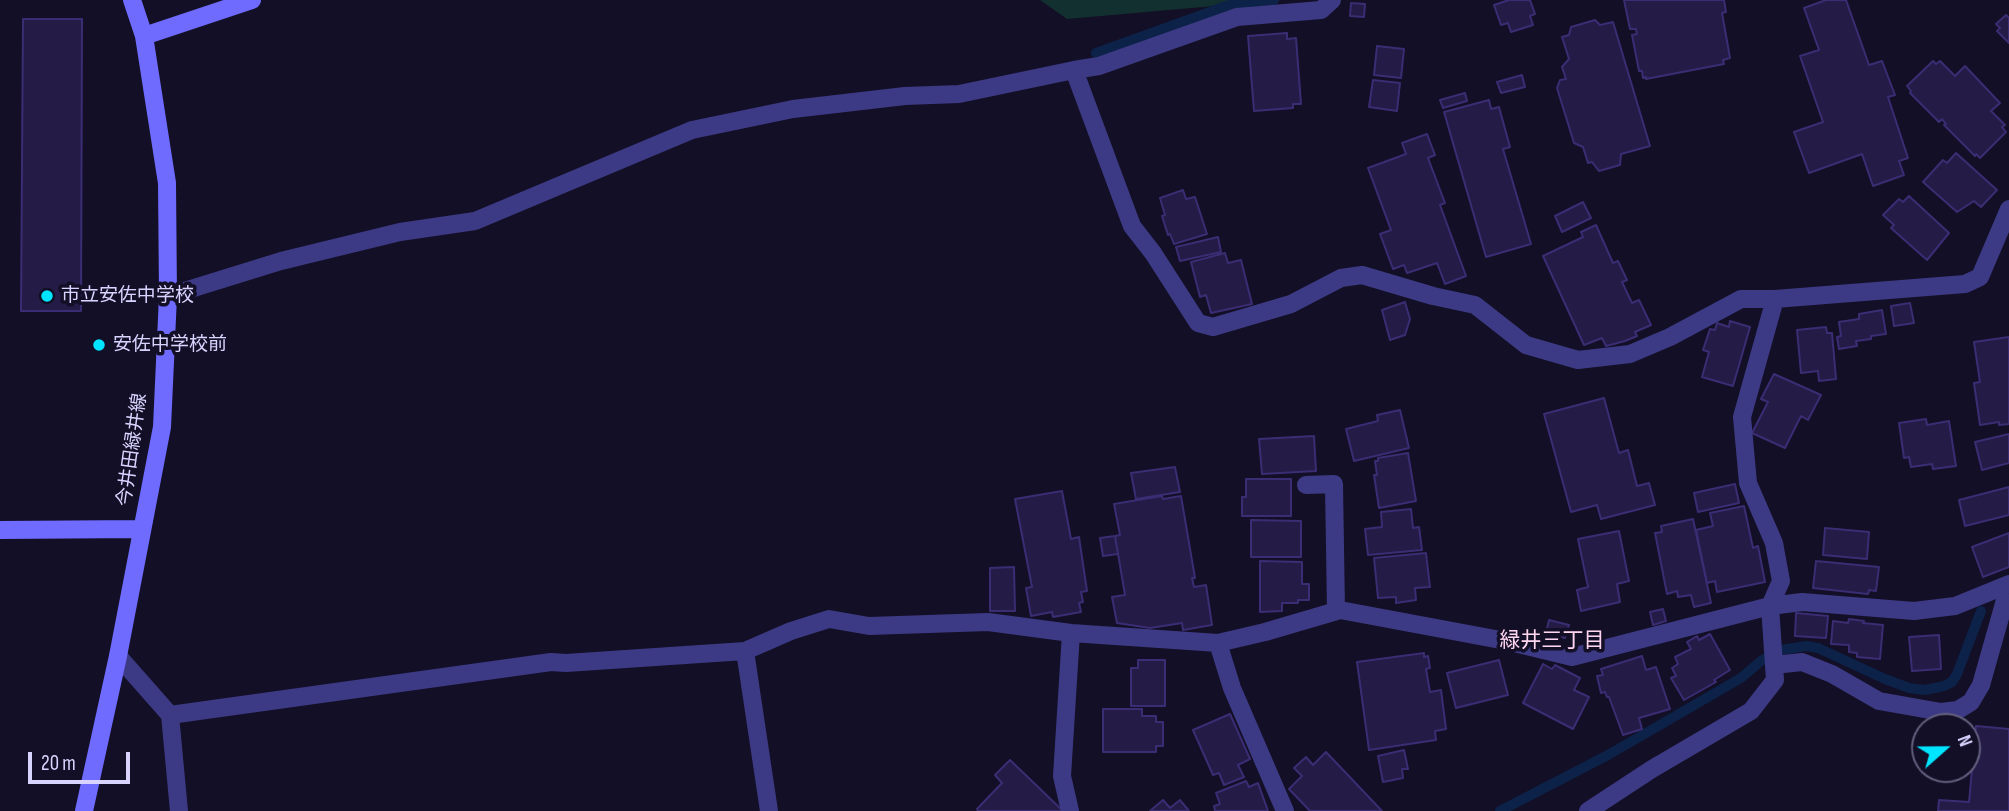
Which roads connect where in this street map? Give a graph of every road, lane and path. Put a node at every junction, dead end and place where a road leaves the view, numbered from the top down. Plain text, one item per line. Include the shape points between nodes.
1 (132, 0) edge
2 (252, 0) edge
3 (1332, 0) edge
4 (144, 36) junction
5 (1073, 70) junction
6 (2009, 209) edge
7 (168, 296) junction
8 (1775, 299) junction
9 (1306, 485) dead end
10 (142, 529) junction
11 (0, 530) edge
12 (2009, 585) edge
13 (1770, 606) junction
14 (1336, 611) junction
15 (1071, 633) junction
16 (1218, 643) junction
17 (745, 651) junction
18 (118, 656) junction
19 (1774, 665) junction
20 (170, 715) junction
21 (84, 811) edge
22 (179, 811) edge
23 (769, 811) edge
24 (1070, 811) edge
25 (1285, 811) edge
26 (1588, 811) edge

1 - 4 main road, 今井田緑井線
2 - 4 main road
3 - 5 street via 1321,10 1237,17 1100,66
4 - 7 main road, 今井田緑井線 via 167,183
5 - 7 street via 959,94 793,108 692,130 475,221 400,232 281,261
5 - 8 street via 1132,226 1198,323 1213,327 1292,304 1341,278 1362,275 1475,305 1526,345 1578,360 1630,354 1741,299
6 - 8 street via 1980,276 1965,284
7 - 10 main road, 今井田緑井線 via 162,427
8 - 13 street via 1742,417 1748,483 1774,543 1782,581
9 - 14 street via 1334,484
10 - 11 main road
10 - 18 main road, 今井田緑井線
12 - 13 street via 1955,606 1914,611 1802,602
12 - 19 street via 1981,685 1971,702 1958,710 1941,712 1879,701 1802,662
13 - 14 street via 1572,657
13 - 19 street
14 - 16 street
15 - 16 street
15 - 17 street via 988,622 869,626 829,619
15 - 24 street via 1062,776
16 - 25 street via 1232,688
17 - 20 street via 551,662
17 - 23 street
18 - 20 street
18 - 21 main road, 今井田緑井線
19 - 26 street via 1775,680 1751,711
20 - 22 street

